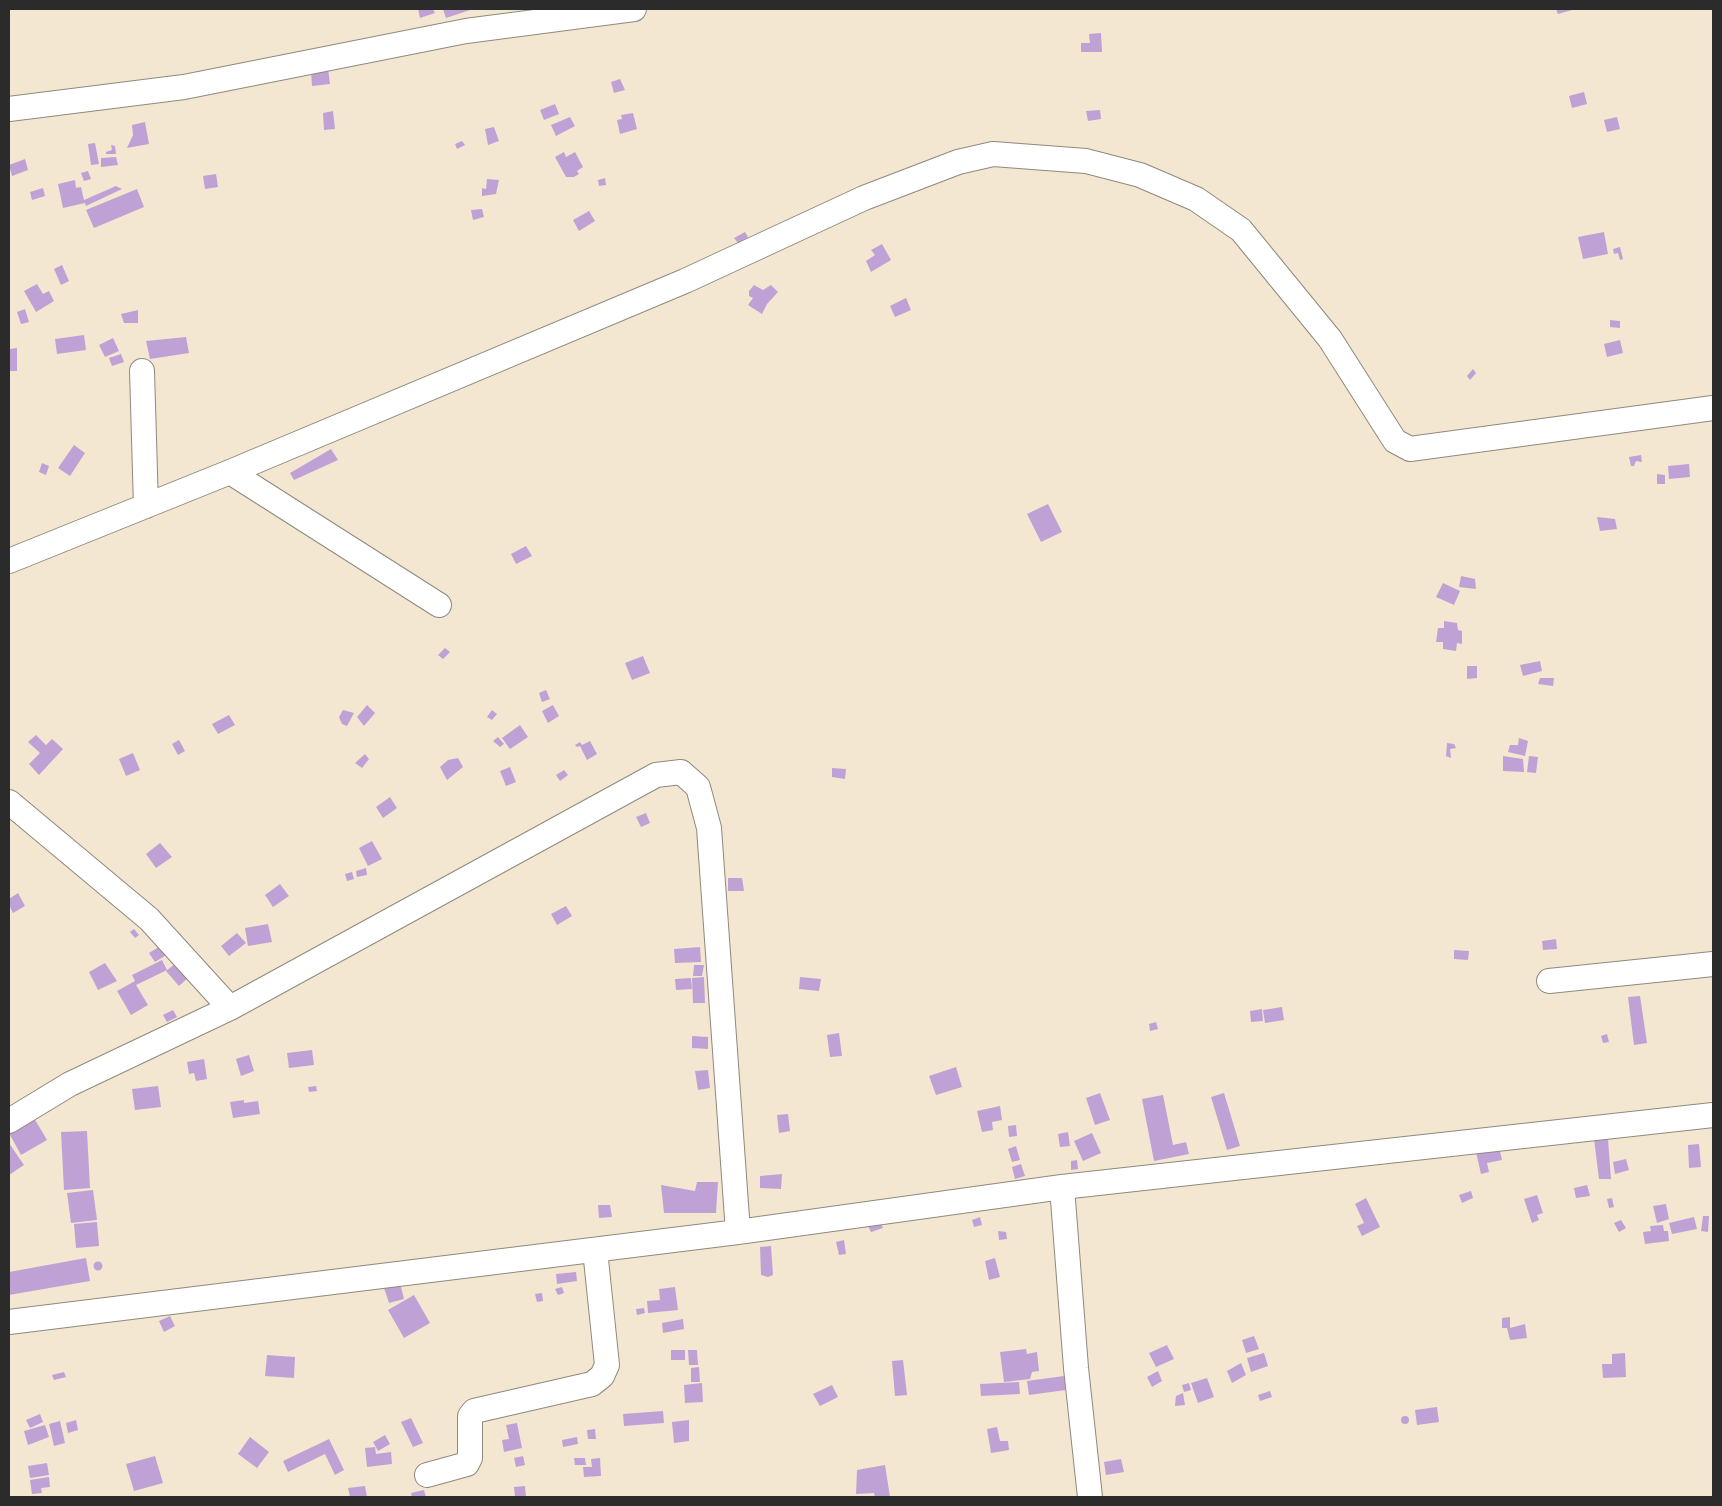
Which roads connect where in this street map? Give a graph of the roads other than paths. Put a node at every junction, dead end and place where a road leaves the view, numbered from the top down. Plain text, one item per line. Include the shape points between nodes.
1 (634, 9) edge
2 (513, 16) edge
3 (9, 109) edge
4 (142, 371) dead end
5 (1713, 408) edge
6 (230, 472) junction
7 (146, 506) junction
8 (9, 561) edge
9 (439, 605) dead end
10 (9, 802) edge
11 (1713, 964) edge
12 (1549, 981) dead end
13 (230, 1008) junction
14 (1713, 1114) edge
15 (9, 1121) edge
16 (1062, 1187) junction
17 (738, 1232) junction
18 (595, 1250) junction
19 (9, 1322) edge
20 (427, 1475) dead end
21 (1090, 1497) edge

1 - 2 street
2 - 3 street via 466,32 184,88
4 - 7 street
5 - 6 street via 1410,449 1395,441 1330,338 1241,230 1196,199 1140,174 1086,161 992,154 958,162 864,198 685,281
6 - 7 street
6 - 9 street
7 - 8 street
10 - 13 street via 149,919
11 - 12 street
13 - 15 street via 70,1084
13 - 17 street via 656,774 681,772 698,787 709,828
14 - 16 street
16 - 17 street
16 - 21 street
17 - 18 street
18 - 19 street
18 - 20 street via 607,1365 602,1376 592,1384 474,1411 470,1416 470,1458 467,1464

